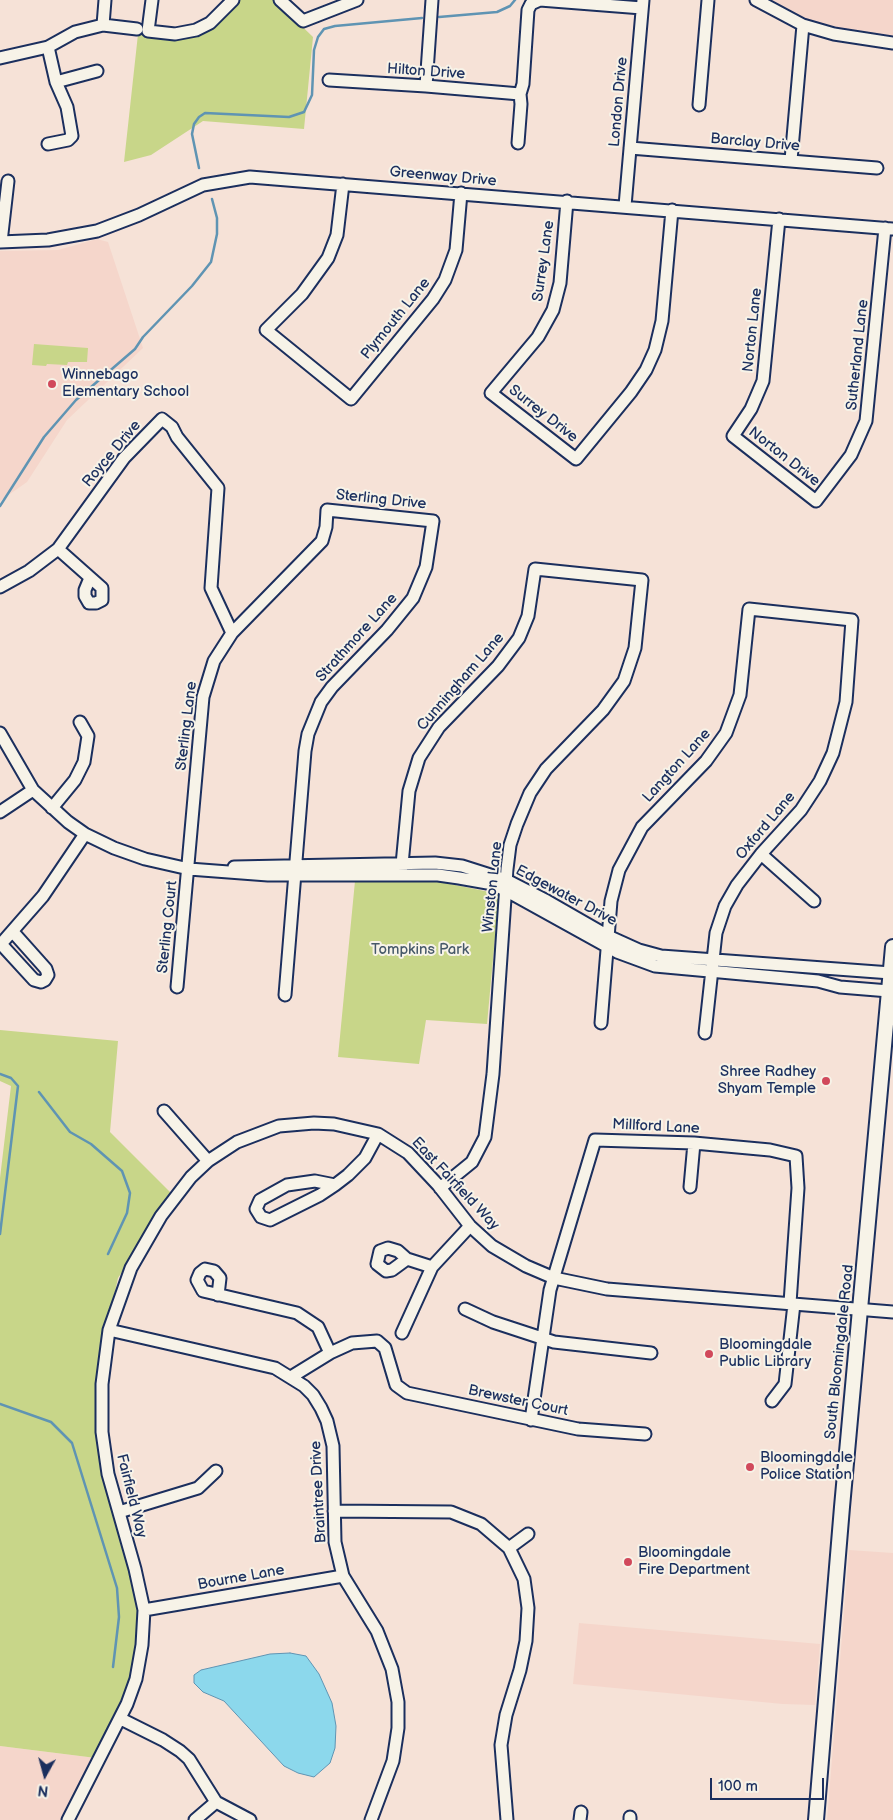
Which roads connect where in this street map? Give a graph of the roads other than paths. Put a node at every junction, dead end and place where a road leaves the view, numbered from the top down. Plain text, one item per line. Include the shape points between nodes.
1 (105, 0) edge
2 (152, 0) edge
3 (233, 0) edge
4 (280, 0) edge
5 (357, 0) edge
6 (432, 0) edge
7 (708, 0) edge
8 (756, 0) edge
9 (643, 4) edge
10 (103, 25) junction
11 (803, 25) junction
12 (142, 30) junction
13 (893, 43) edge
14 (48, 47) junction
15 (0, 58) edge
16 (97, 71) dead end
17 (329, 80) dead end
18 (56, 82) junction
19 (426, 86) junction
20 (520, 94) junction
21 (699, 106) dead end
22 (518, 143) dead end
23 (48, 144) dead end
24 (630, 148) junction
25 (791, 160) junction
26 (877, 168) dead end
27 (8, 181) dead end
28 (343, 184) junction
29 (461, 193) junction
30 (567, 202) junction
31 (626, 206) junction
32 (672, 210) junction
33 (779, 219) junction
34 (889, 228) edge
35 (1, 242) edge
36 (491, 393) joint
37 (733, 436) joint
38 (816, 502) joint
39 (327, 510) joint
40 (433, 521) joint
41 (58, 550) junction
42 (535, 569) joint
43 (90, 578) dead end
44 (0, 587) edge
45 (749, 608) joint
46 (232, 633) junction
47 (80, 722) dead end
48 (0, 733) edge
49 (33, 790) junction
50 (52, 808) junction
51 (0, 812) edge
52 (85, 834) junction
53 (761, 854) junction
54 (189, 869) junction
55 (295, 870) junction
56 (401, 870) junction
57 (506, 885) junction
58 (814, 901) dead end
59 (13, 932) junction
60 (608, 941) junction
61 (0, 944) edge
62 (893, 948) edge
63 (712, 967) junction
64 (891, 973) junction
65 (177, 987) dead end
66 (889, 991) junction
67 (285, 995) dead end
68 (601, 1023) dead end
69 (705, 1033) dead end
70 (164, 1111) dead end
71 (378, 1134) junction
72 (694, 1143) junction
73 (208, 1161) junction
74 (335, 1185) junction
75 (690, 1187) dead end
76 (440, 1188) junction
77 (470, 1226) junction
78 (407, 1259) dead end
79 (432, 1267) junction
80 (554, 1278) junction
81 (218, 1295) dead end
82 (792, 1304) junction
83 (465, 1309) dead end
84 (861, 1311) junction
85 (893, 1312) edge
86 (109, 1330) junction
87 (402, 1333) dead end
88 (543, 1339) junction
89 (330, 1353) junction
90 (651, 1353) dead end
91 (292, 1377) junction
92 (772, 1401) dead end
93 (531, 1420) junction
94 (645, 1434) dead end
95 (216, 1471) dead end
96 (334, 1511) junction
97 (119, 1512) junction
98 (528, 1534) dead end
99 (509, 1548) junction
100 (343, 1576) junction
101 (144, 1610) junction
102 (121, 1719) junction
103 (216, 1802) junction
104 (68, 1820) edge
105 (195, 1820) edge
106 (250, 1820) edge
107 (371, 1820) edge
108 (506, 1820) edge
109 (816, 1820) edge

1 - 10 street
2 - 12 street
3 - 12 street via 210,23 196,30 175,34
4 - 5 street via 303,21
6 - 19 street
7 - 21 street
8 - 11 street
9 - 20 street via 540,0 531,4
9 - 24 street, London Drive
10 - 12 street
10 - 14 street via 75,32
11 - 13 street via 834,34
11 - 25 street
14 - 15 street
14 - 18 street
16 - 18 street
17 - 19 street, Hilton Drive
18 - 23 street via 67,107 72,136 68,140
19 - 20 street, Hilton Drive
20 - 22 street
24 - 25 street, Barclay Drive
24 - 31 street, London Drive
25 - 26 street, Barclay Drive
27 - 35 street
28 - 29 street, Greenway Drive
28 - 29 street, Plymouth Lane via 337,235 328,258 302,294 266,330 350,398 419,317 445,280 456,250
28 - 35 street, Greenway Drive via 260,177 224,180 203,185 97,231 48,240
29 - 30 street, Greenway Drive
30 - 31 street, Greenway Drive
30 - 36 street, Surrey Lane via 560,283 553,310 538,337
31 - 32 street, Greenway Drive
32 - 33 street, Greenway Drive
32 - 36 street, Surrey Drive via 662,320 655,350 640,379 576,459
33 - 34 street, Greenway Drive
33 - 37 street, Norton Lane via 763,381
34 - 38 street, Sutherland Lane via 866,421 851,455
37 - 38 street, Norton Drive
39 - 40 street, Sterling Drive
39 - 46 street, Sterling Lane via 322,540
40 - 55 street, Strathmore Lane via 426,567 413,598 332,687 313,718 305,751
41 - 43 street
41 - 44 street, Royce Drive
41 - 46 street, Royce Drive via 112,474 162,419 172,427 218,488 211,588
42 - 56 street, Cunningham Lane via 528,616 519,638 498,666 439,727 419,758 408,797
42 - 57 street, Winston Lane via 642,580 635,648 626,676 615,696 546,769 530,793 510,845
45 - 53 street, Oxford Lane via 852,620 846,702 833,753 801,810
45 - 60 street, Langton Lane via 740,695 731,723 706,761 642,827 633,841 614,885
46 - 54 street, Sterling Lane via 214,661 203,697
47 - 50 street via 88,736 84,762 75,780
48 - 49 street, Edgewater Drive
49 - 50 street, Edgewater Drive
49 - 51 street
50 - 52 street, Edgewater Drive
52 - 54 street, Edgewater Drive via 145,859
52 - 59 street via 44,896
53 - 58 street
53 - 63 street, Oxford Lane via 725,906 716,933
54 - 55 street, Edgewater Drive via 226,870 235,866
54 - 65 street, Sterling Court
55 - 56 street, Edgewater Drive
55 - 67 street, Strathmore Lane
56 - 57 street, Edgewater Drive via 435,863 462,866
57 - 60 street, Edgewater Drive via 547,901
57 - 76 street, Winston Lane via 493,1074 485,1137 472,1162
59 - 61 street
59 - 61 street via 46,969 48,975 45,980 34,980
60 - 63 street, Edgewater Drive
60 - 68 street, Langton Lane
62 - 64 main road, South Bloomingdale Road
63 - 64 street, Edgewater Drive via 842,968
63 - 66 street, Edgewater Drive via 818,981 840,987
63 - 69 street, Oxford Lane
64 - 66 main road, South Bloomingdale Road
66 - 84 main road, South Bloomingdale Road
70 - 73 street
71 - 73 street, East Fairfield Way via 334,1124 286,1125 237,1142
71 - 74 street via 365,1158
71 - 76 street, East Fairfield Way via 408,1153
72 - 75 street
72 - 80 street, Millford Lane via 594,1137
72 - 82 street, Millford Lane via 798,1154
73 - 86 street, Fairfield Way via 175,1197 144,1244 124,1285
74 - 74 street via 314,1181 288,1185 275,1190 257,1204 258,1213 266,1219 276,1218
76 - 77 street, East Fairfield Way
77 - 79 street
77 - 80 street, East Fairfield Way via 511,1258
78 - 79 street
79 - 87 street
80 - 82 street, East Fairfield Way via 607,1289
80 - 88 street, Millford Lane
81 - 89 street via 307,1318 318,1327
82 - 84 street, East Fairfield Way
82 - 92 street, Millford Lane via 785,1384
83 - 88 street
84 - 85 street, East Fairfield Way
84 - 109 main road, South Bloomingdale Road
86 - 91 street, Braintree Drive via 260,1363
86 - 97 street, Fairfield Way via 102,1384 102,1418 108,1474
88 - 90 street via 575,1346
88 - 93 street, Millford Lane
89 - 91 street
89 - 93 street, Brewster Court via 352,1343 381,1342 393,1380 400,1390
91 - 96 street, Braintree Drive via 313,1395 327,1420 334,1454
93 - 94 street, Brewster Court
95 - 97 street via 198,1488
96 - 99 street via 451,1512 481,1524
96 - 100 street, Braintree Drive via 335,1542
97 - 101 street, Fairfield Way
98 - 99 street
99 - 108 street via 524,1580 528,1608 526,1641 501,1745
100 - 101 street, Bourne Lane
100 - 107 street, Braintree Drive via 377,1631 392,1669 398,1702 393,1760
101 - 102 street, Fairfield Way via 139,1667
102 - 103 street via 163,1740 189,1759
102 - 104 street, Fairfield Way
103 - 105 street
103 - 106 street

